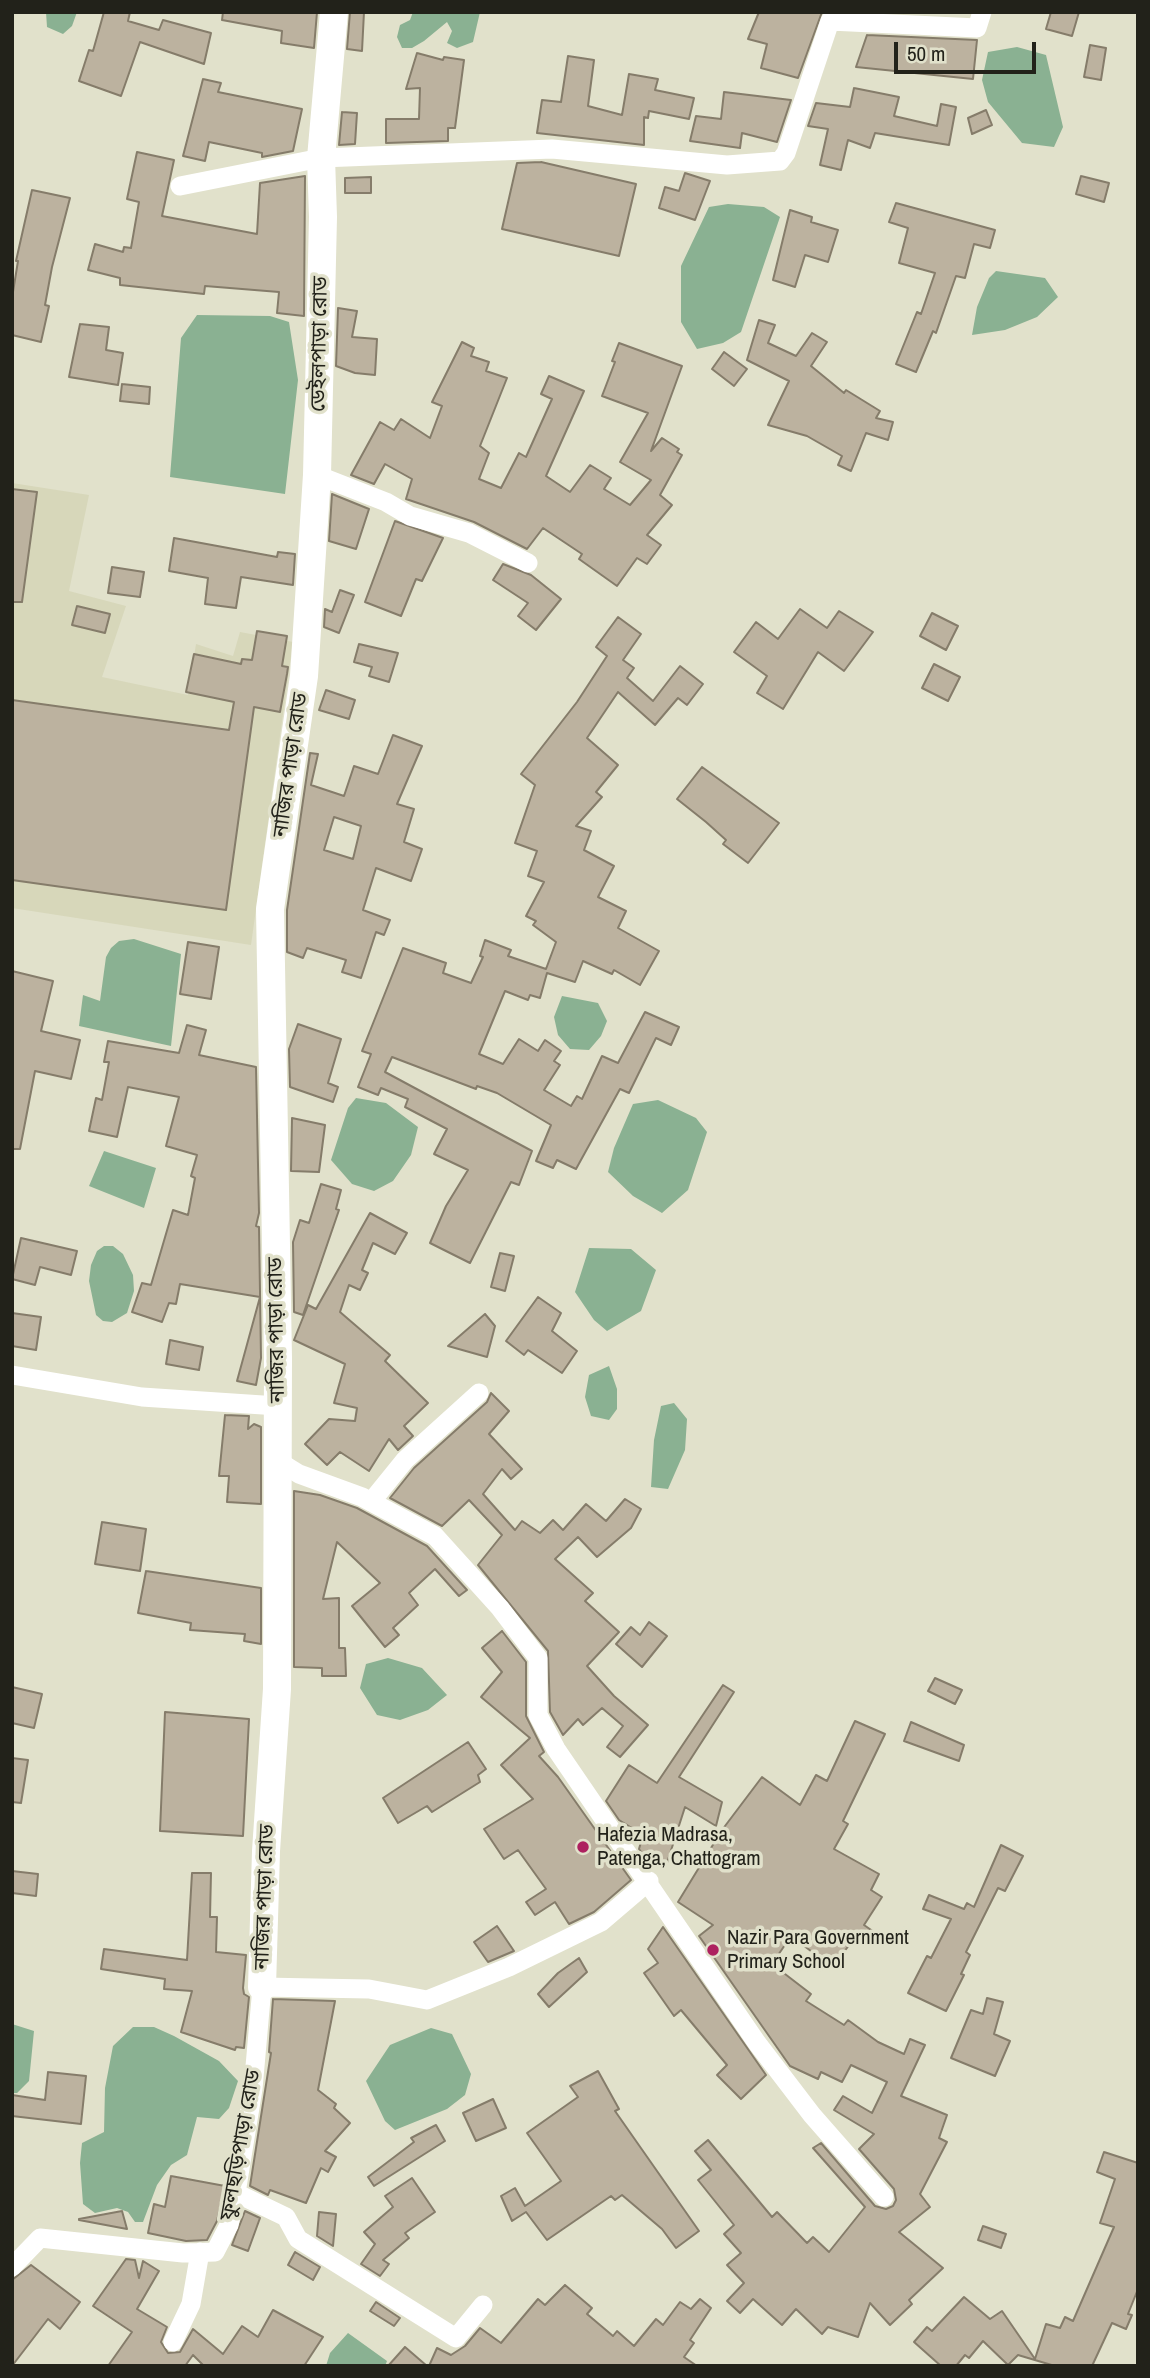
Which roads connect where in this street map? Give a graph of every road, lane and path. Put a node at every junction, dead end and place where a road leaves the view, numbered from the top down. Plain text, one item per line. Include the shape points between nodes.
1 (334, 12) edge
2 (982, 12) edge
3 (321, 158) junction
4 (180, 186) dead end
5 (317, 475) junction
6 (528, 563) dead end
7 (304, 676) joint
8 (12, 1375) edge
9 (479, 1393) dead end
10 (278, 1406) junction
11 (278, 1461) junction
12 (371, 1502) junction
13 (649, 1881) junction
14 (262, 1987) junction
15 (236, 2193) junction
16 (884, 2197) dead end
17 (200, 2252) junction
18 (12, 2267) edge
19 (483, 2305) dead end
20 (173, 2342) dead end

1 - 3 main road, ডেইলপাড়া রোড
2 - 3 street via 977,28 830,21 780,161 727,165 552,149
3 - 4 street
3 - 5 main road, ডেইলপাড়া রোড
5 - 6 street via 410,516 470,533
5 - 7 main road, ডেইলপাড়া রোড
7 - 10 main road, নাজির পাড়া রোড via 270,909
8 - 10 street via 142,1397
9 - 12 street via 405,1460
10 - 11 main road, নাজির পাড়া রোড
11 - 12 street
11 - 14 main road, নাজির পাড়া রোড via 277,1689
12 - 13 street via 435,1536 538,1658 538,1715 556,1749
13 - 14 street via 601,1923 509,1968 427,2000 369,1989
13 - 16 street via 757,2043
14 - 15 street, ফুলছড়িপাড়া রোড via 253,2089
15 - 17 street, ফুলছড়িপাড়া রোড via 229,2225 215,2252
15 - 19 street via 286,2217 298,2239 456,2338
17 - 18 street via 40,2238
17 - 20 street via 191,2304

